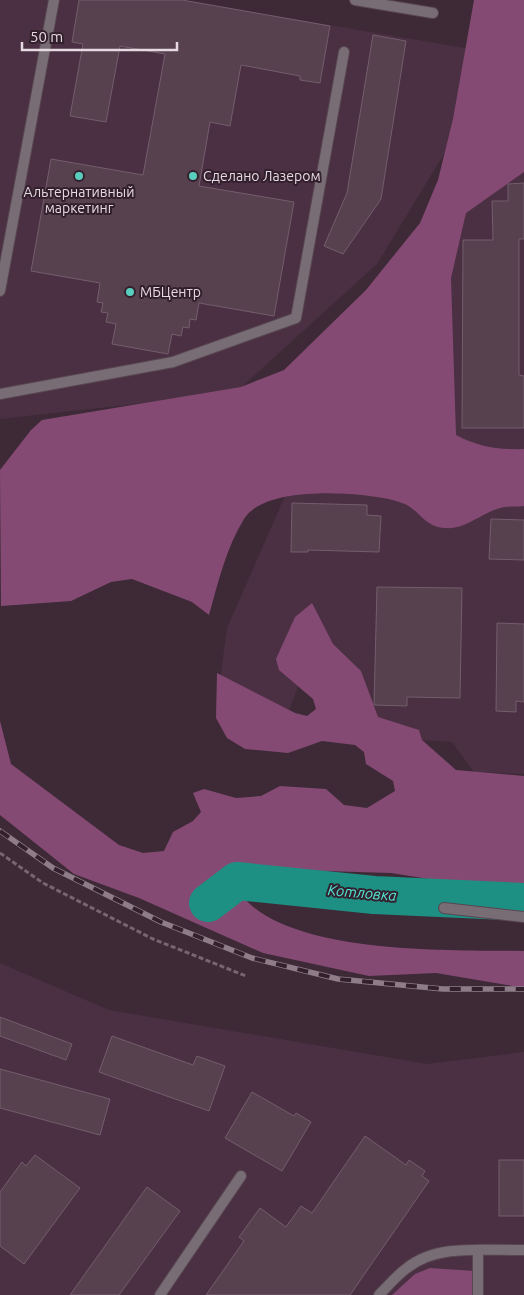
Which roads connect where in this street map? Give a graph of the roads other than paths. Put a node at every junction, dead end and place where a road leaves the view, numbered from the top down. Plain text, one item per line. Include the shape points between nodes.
1 (54, 0) edge
2 (355, 0) edge
3 (433, 13) dead end
4 (344, 52) dead end
5 (0, 291) edge
6 (0, 394) edge
7 (444, 908) dead end
8 (524, 917) edge
9 (241, 1176) dead end
10 (524, 1250) edge
11 (478, 1251) junction
12 (160, 1295) edge
13 (379, 1295) edge
14 (478, 1295) edge

1 - 5 lane
2 - 3 lane
4 - 6 lane via 296,318 173,362
7 - 8 lane
9 - 12 lane
10 - 11 lane
11 - 13 lane via 441,1252 427,1256 407,1267
11 - 14 lane

